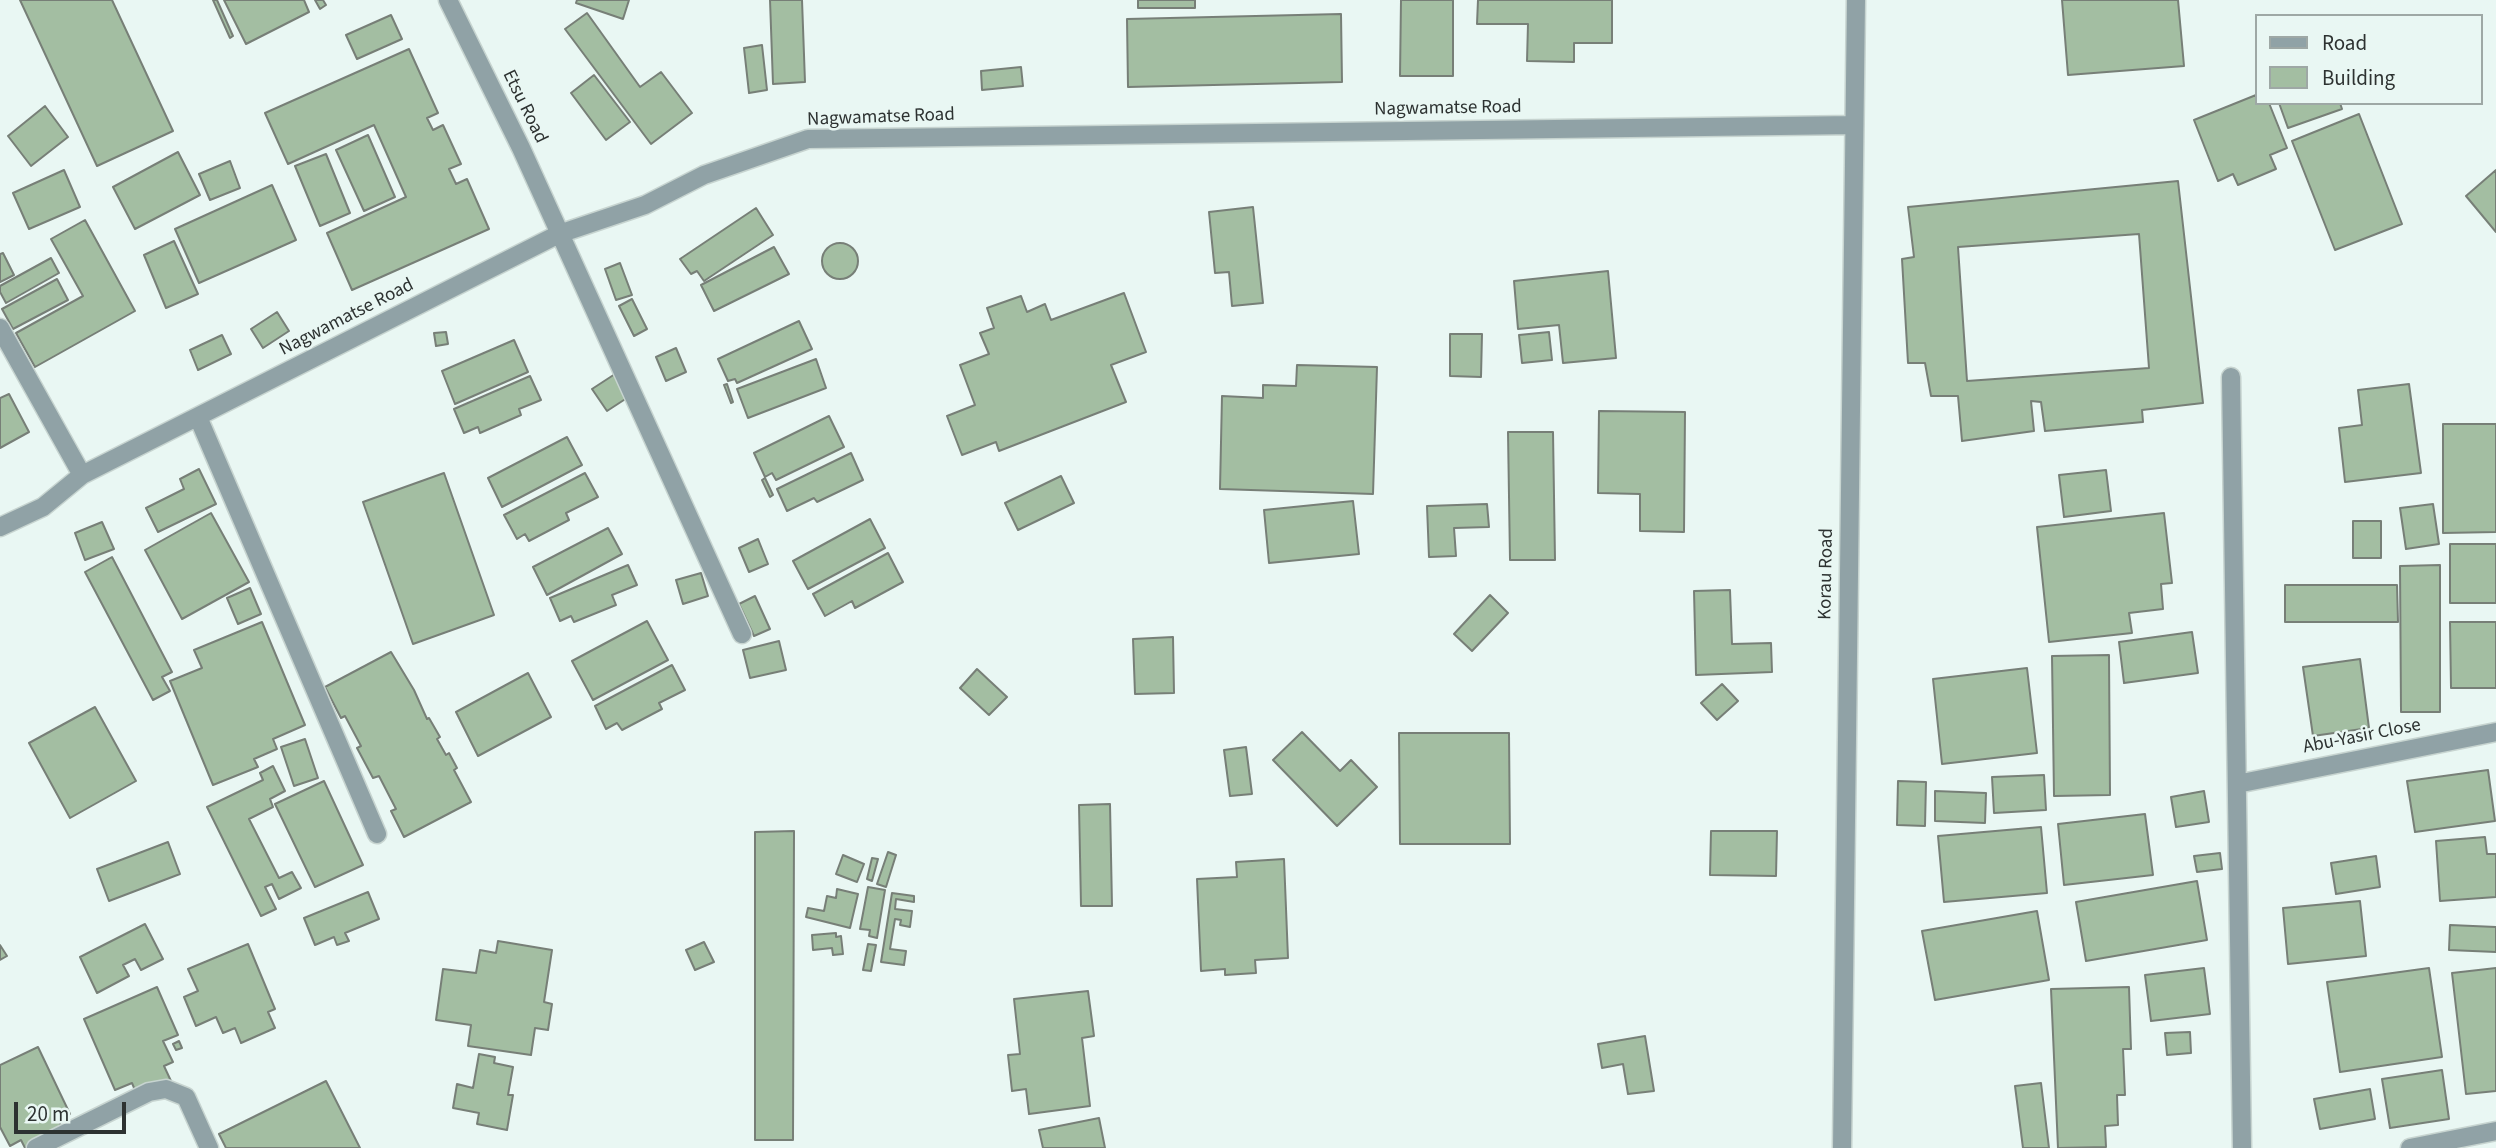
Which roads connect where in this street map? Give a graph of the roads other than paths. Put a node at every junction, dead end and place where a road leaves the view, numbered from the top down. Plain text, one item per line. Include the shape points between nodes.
1 (448, 0) edge
2 (1856, 0) edge
3 (1854, 125) junction
4 (559, 234) junction
5 (0, 328) edge
6 (2231, 377) dead end
7 (198, 417) junction
8 (82, 475) junction
9 (0, 527) edge
10 (742, 634) dead end
11 (2496, 732) edge
12 (2237, 783) junction
13 (377, 834) dead end
14 (2496, 1130) edge
15 (36, 1148) edge
16 (209, 1148) edge
17 (1842, 1148) edge
18 (2242, 1148) edge
19 (2410, 1148) edge

1 - 4 street, Etsu Road
2 - 3 street, Korau Road
3 - 4 street, Nagwamatse Road via 808,139 704,175 645,205
3 - 17 street, Korau Road
4 - 7 street, Nagwamatse Road
4 - 10 street, Etsu Road
5 - 8 street
6 - 12 street
7 - 8 street, Nagwamatse Road
7 - 13 street
8 - 9 street, Nagwamatse Road via 43,507
11 - 12 street, Abu-Yasir Close
12 - 18 street
14 - 19 street
15 - 16 street via 149,1092 166,1090 186,1097

